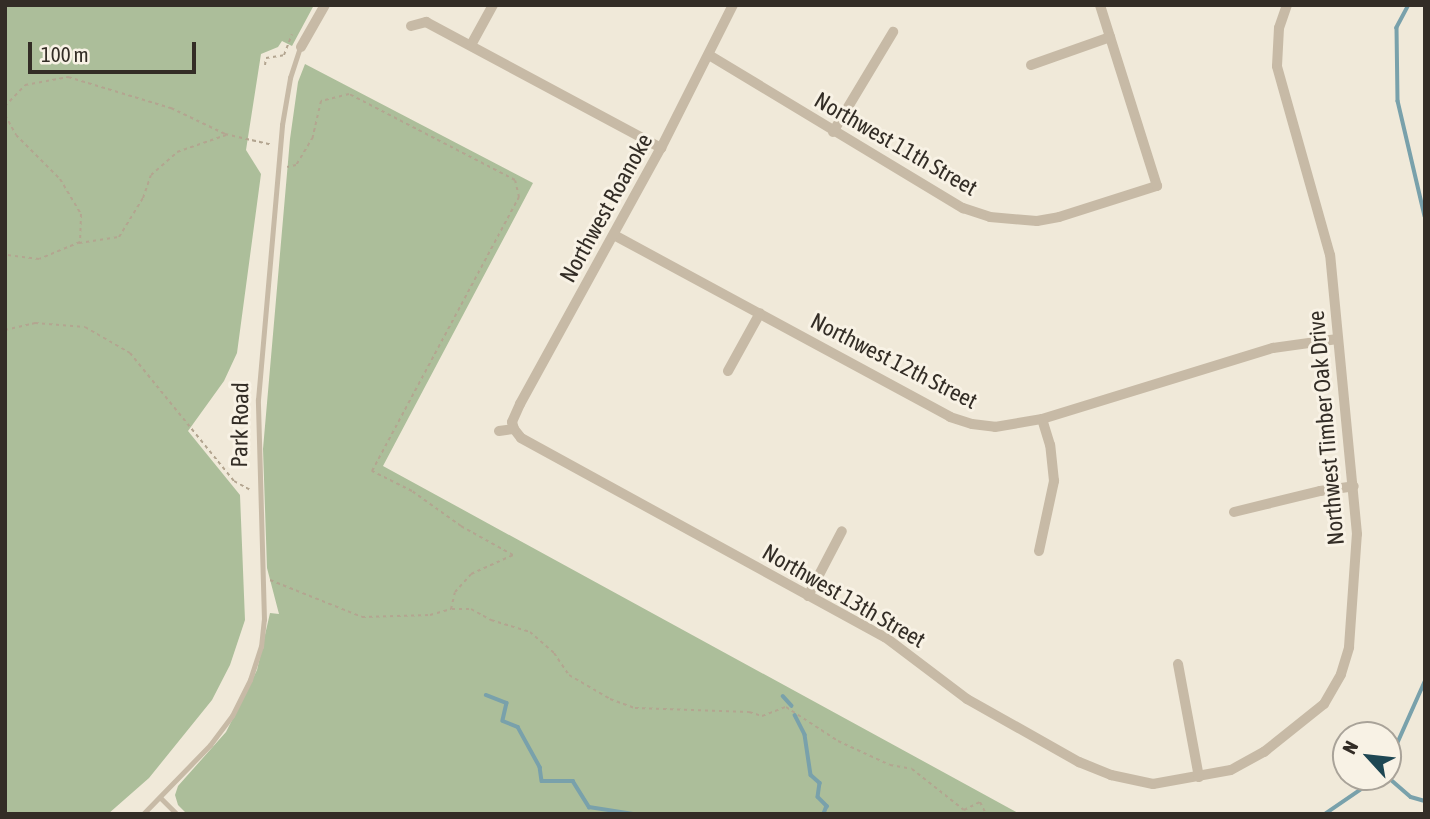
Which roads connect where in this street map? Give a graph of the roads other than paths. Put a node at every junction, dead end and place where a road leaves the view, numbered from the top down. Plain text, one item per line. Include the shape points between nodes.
1 (325, 5) edge
2 (493, 5) edge
3 (733, 5) edge
4 (1100, 5) edge
5 (1287, 5) edge
6 (411, 26) dead end
7 (892, 32) dead end
8 (1110, 37) junction
9 (471, 45) junction
10 (301, 47) joint
11 (709, 55) junction
12 (1031, 65) dead end
13 (833, 132) junction
14 (661, 148) junction
15 (614, 235) junction
16 (760, 313) junction
17 (1337, 338) junction
18 (728, 371) dead end
19 (1042, 419) junction
20 (514, 429) junction
21 (499, 431) dead end
22 (1354, 486) junction
23 (1234, 512) dead end
24 (842, 530) dead end
25 (1039, 551) dead end
26 (808, 596) junction
27 (1178, 664) dead end
28 (1199, 777) junction
29 (161, 798) junction
30 (143, 814) edge
31 (177, 814) edge

1 - 10 street, Park Road
2 - 9 street
3 - 11 street, Northwest Roanoke
4 - 8 street
5 - 17 street, Northwest Timber Oak Drive via 1279,28 1277,66 1330,255
6 - 9 street via 426,22
7 - 13 street
8 - 12 street
8 - 13 street, Northwest 11th Street via 1157,186 1059,217 1014,221 963,208
9 - 14 street
10 - 29 lane, Park Road via 290,78 281,146 258,400 264,620 250,680 232,716
11 - 13 street, Northwest 11th Street
11 - 14 street, Northwest Roanoke
14 - 15 street, Northwest Roanoke
15 - 16 street, Northwest 12th Street
15 - 20 street, Northwest Roanoke via 520,404
16 - 18 street
16 - 19 street, Northwest 12th Street via 950,416 995,427
17 - 19 street, Northwest 12th Street via 1273,348
17 - 22 street, Northwest Timber Oak Drive
19 - 25 street via 1054,481
20 - 21 street
20 - 26 street, Northwest 13th Street via 521,438
22 - 23 street
22 - 28 street, Northwest Timber Oak Drive via 1357,534 1349,647 1341,674 1324,704 1264,752 1231,770
24 - 26 street
26 - 28 street, Northwest 13th Street via 886,637 967,699 1079,762 1153,784
27 - 28 street
29 - 30 lane, Park Road
29 - 31 lane

